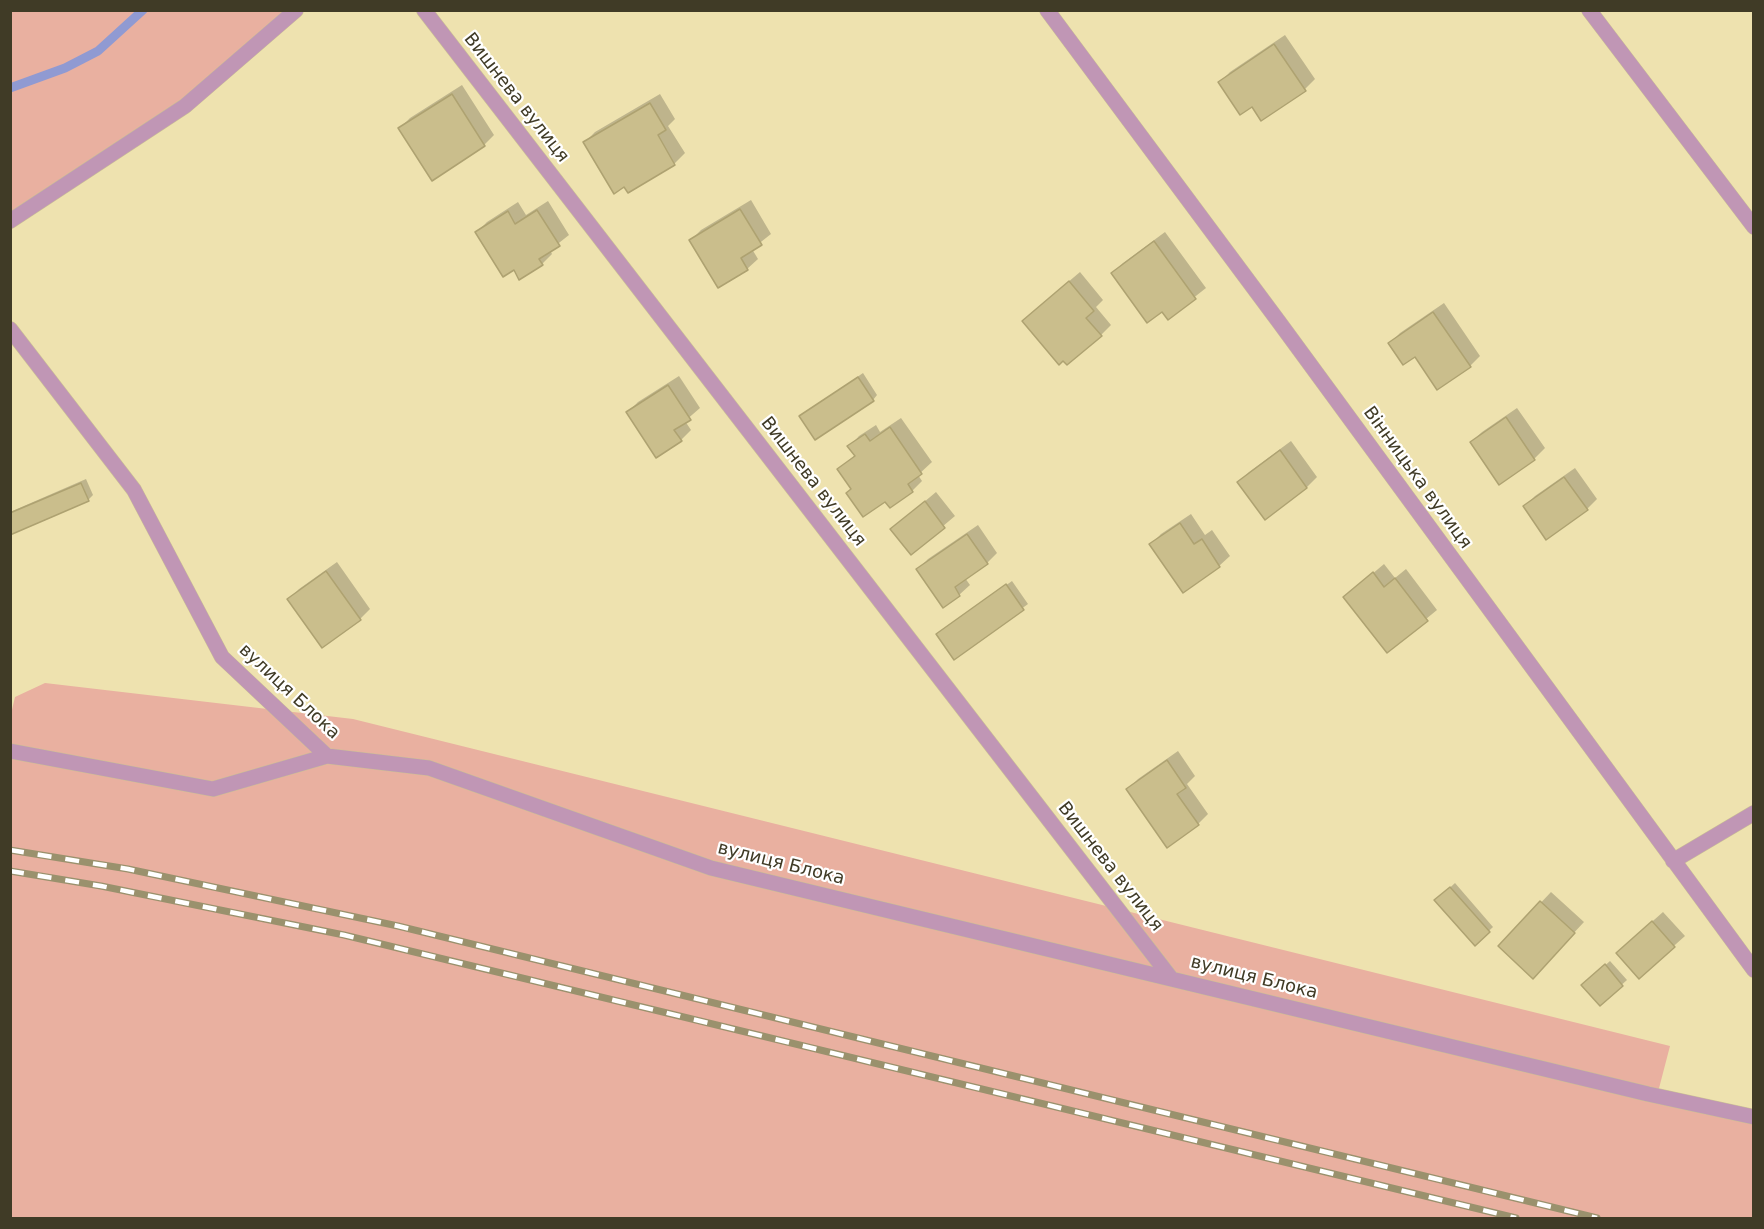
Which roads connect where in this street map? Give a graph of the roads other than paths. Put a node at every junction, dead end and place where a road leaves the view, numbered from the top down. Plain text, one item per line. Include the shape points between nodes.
1 (296, 10) edge
2 (424, 10) edge
3 (1047, 10) edge
4 (1589, 10) edge
5 (10, 221) edge
6 (1754, 227) edge
7 (10, 329) edge
8 (10, 751) edge
9 (327, 756) junction
10 (1754, 813) edge
11 (1673, 861) junction
12 (1754, 970) edge
13 (1171, 978) junction
14 (1754, 1117) edge

1 - 5 street via 185,106
2 - 13 street, Вишнева вулиця
3 - 11 street, Вінницька вулиця
4 - 6 street
7 - 9 street, вулиця Блока via 134,490 222,657
8 - 9 street via 213,789
9 - 13 street, вулиця Блока via 429,768 711,868
10 - 11 street
11 - 12 street, Вінницька вулиця
13 - 14 street, вулиця Блока

